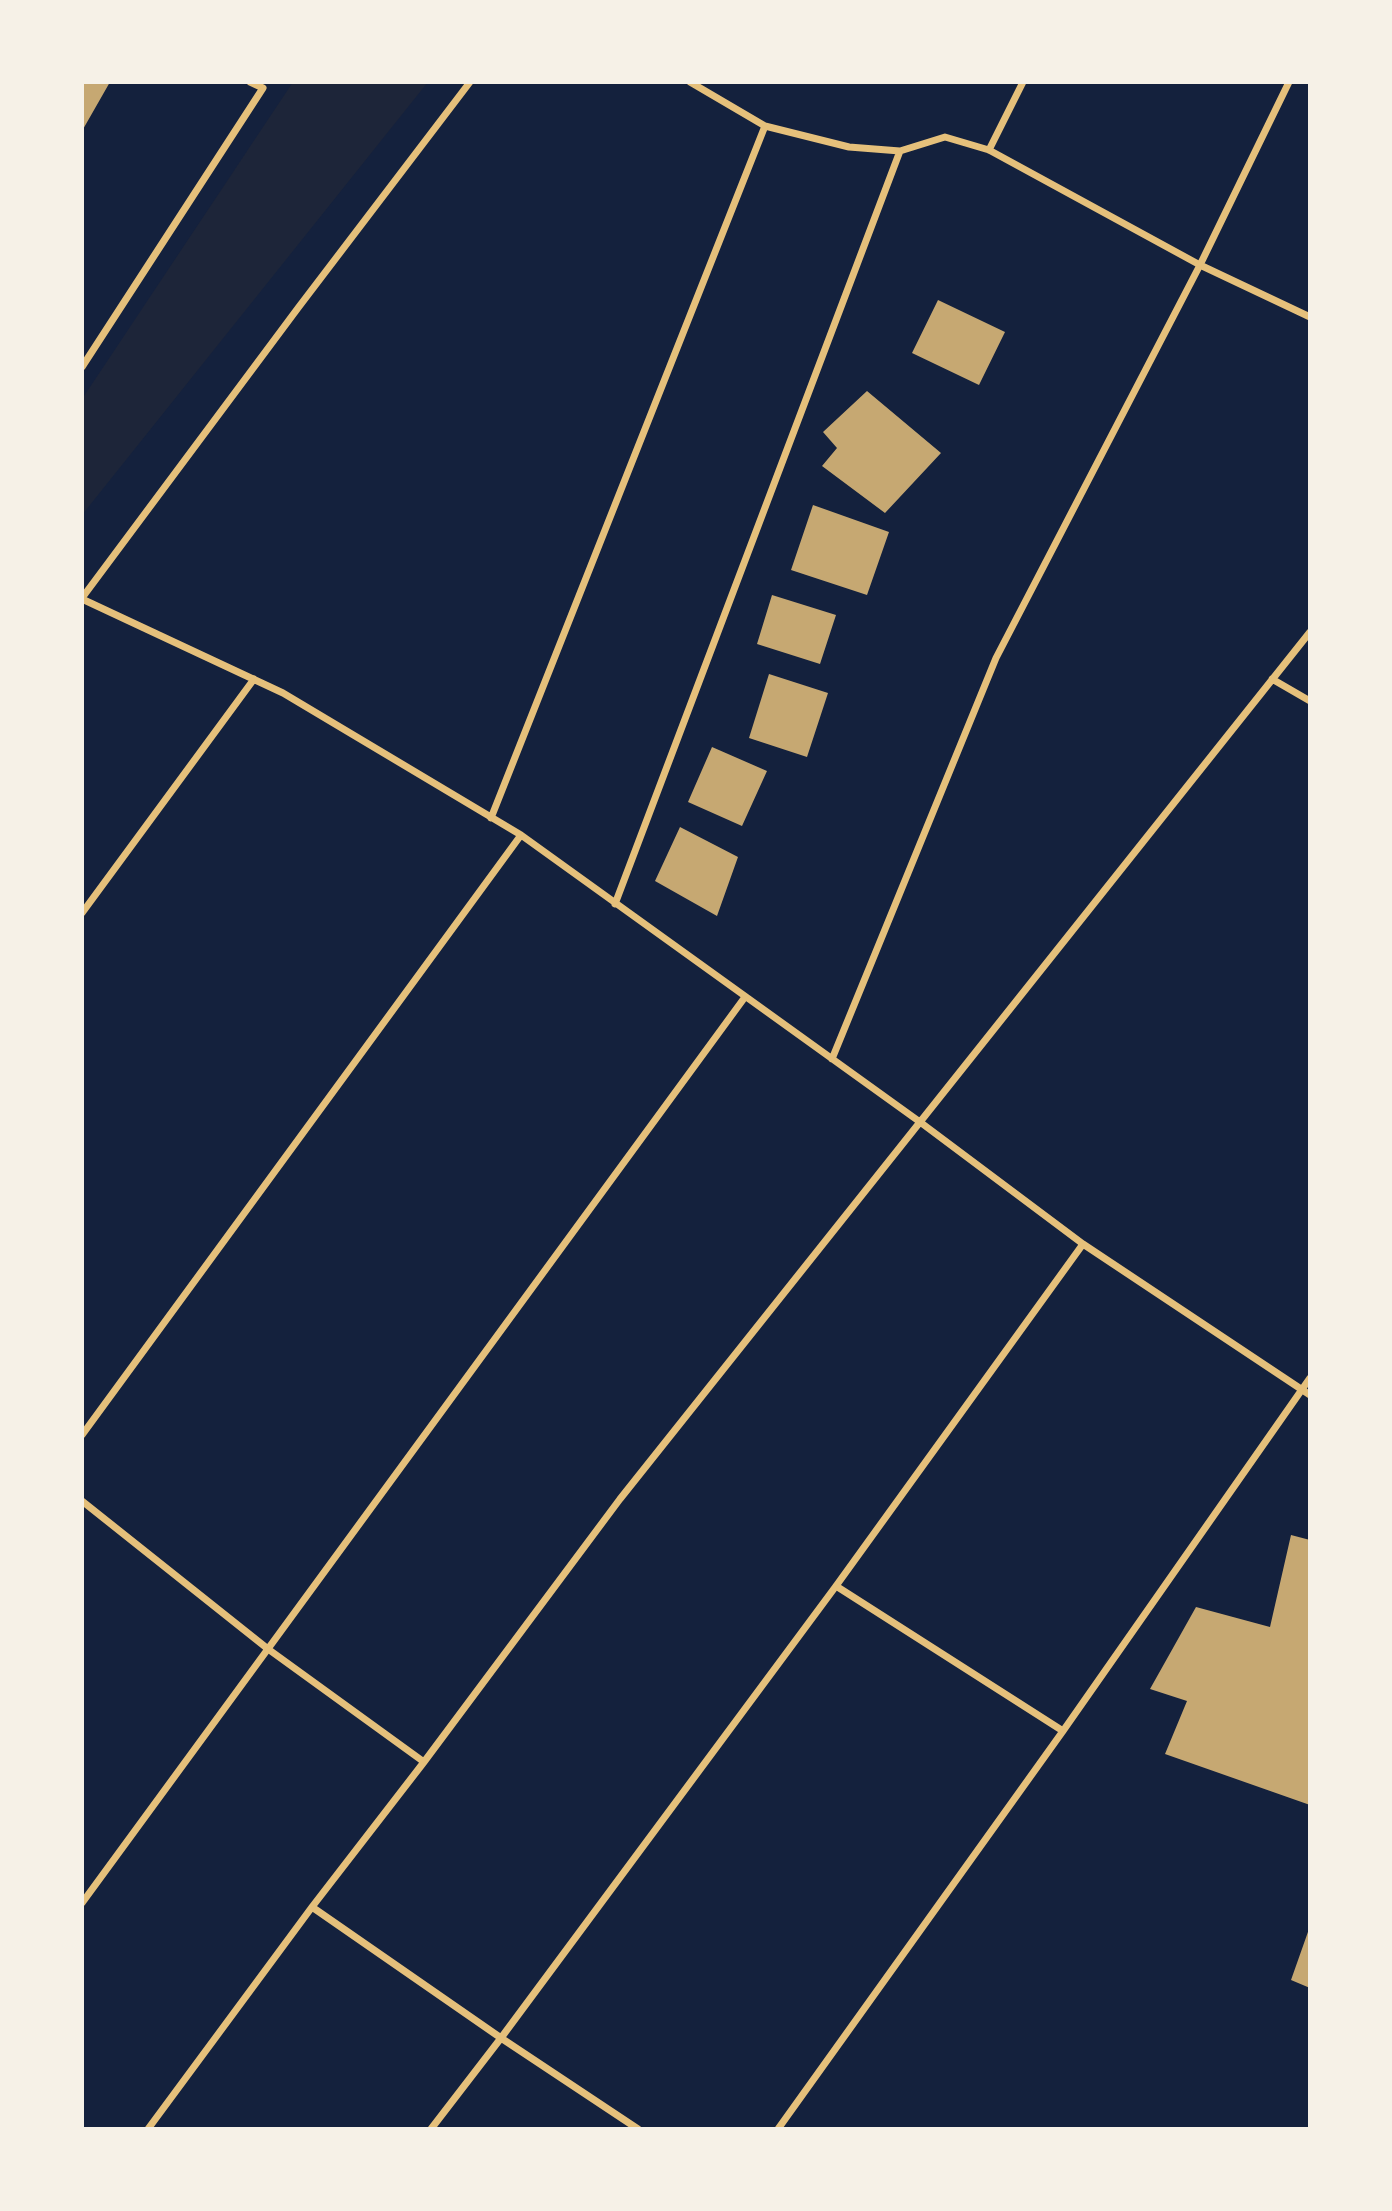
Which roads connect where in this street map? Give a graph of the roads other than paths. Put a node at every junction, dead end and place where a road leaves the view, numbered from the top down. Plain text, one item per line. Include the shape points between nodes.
1 (250, 82) edge
2 (470, 82) edge
3 (690, 82) edge
4 (1023, 82) edge
5 (1289, 82) edge
6 (765, 126) junction
7 (989, 150) junction
8 (900, 151) junction
9 (1200, 265) junction
10 (1310, 317) edge
11 (82, 367) edge
12 (82, 598) edge
13 (1310, 632) edge
14 (254, 679) junction
15 (1272, 679) junction
16 (1310, 701) edge
17 (491, 818) junction
18 (521, 835) junction
19 (615, 904) junction
20 (82, 914) edge
21 (745, 997) junction
22 (832, 1059) junction
23 (920, 1122) junction
24 (1083, 1244) junction
25 (1310, 1378) edge
26 (1306, 1392) edge
27 (82, 1435) edge
28 (82, 1501) edge
29 (836, 1586) junction
30 (268, 1649) junction
31 (1063, 1731) junction
32 (424, 1762) junction
33 (82, 1903) edge
34 (312, 1907) junction
35 (501, 2038) junction
36 (148, 2129) edge
37 (431, 2129) edge
38 (638, 2129) edge
39 (778, 2129) edge

1 - 11 street via 262,88
2 - 12 street
3 - 6 street
4 - 7 street
5 - 9 street
6 - 8 street via 849,148
6 - 17 street
7 - 8 street via 946,137
7 - 9 street
8 - 19 street
9 - 10 street
9 - 22 street via 996,657
12 - 14 street
13 - 15 street
14 - 17 street
14 - 20 street
15 - 16 street
15 - 23 street
17 - 18 street
18 - 19 street
18 - 27 street
19 - 21 street
21 - 22 street
21 - 30 street
22 - 23 street
23 - 24 street
23 - 32 street via 620,1499
24 - 26 street
24 - 29 street
25 - 26 street
26 - 31 street
28 - 30 street
29 - 31 street
29 - 35 street
30 - 32 street
30 - 33 street
31 - 39 street
32 - 34 street
34 - 35 street
34 - 36 street
35 - 37 street
35 - 38 street

